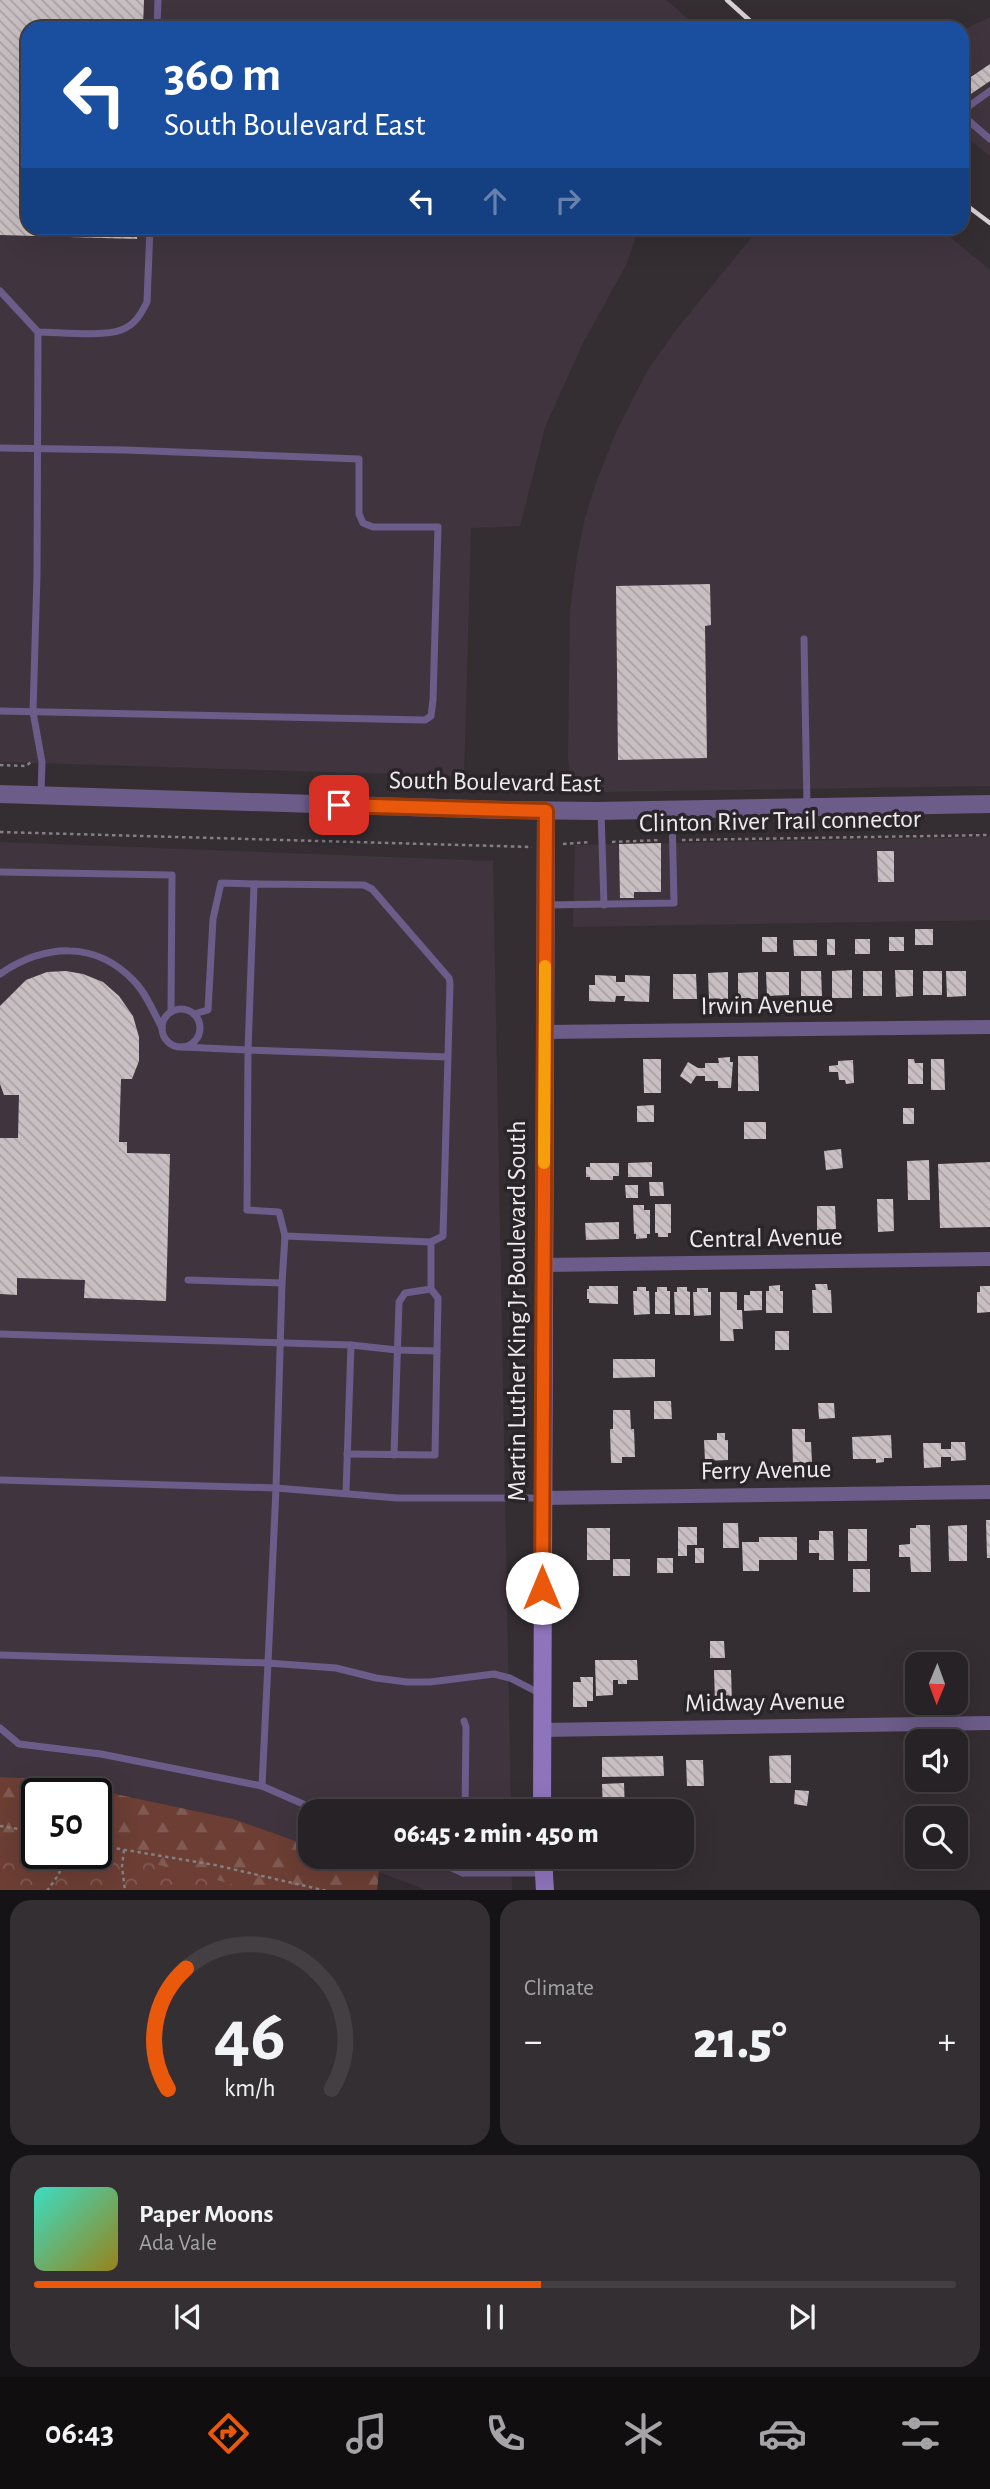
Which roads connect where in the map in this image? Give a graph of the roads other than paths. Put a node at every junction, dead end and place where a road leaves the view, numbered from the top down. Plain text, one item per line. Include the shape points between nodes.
1 (158, 0) edge
2 (157, 21) edge
3 (990, 91) edge
4 (969, 108) edge
5 (969, 119) edge
6 (989, 136) edge
7 (150, 235) edge
8 (0, 291) edge
9 (38, 331) junction
10 (0, 449) edge
11 (38, 449) junction
12 (804, 639) dead end
13 (0, 711) edge
14 (33, 712) junction
15 (0, 794) edge
16 (41, 795) junction
17 (990, 804) edge
18 (807, 807) junction
19 (672, 810) junction
20 (546, 811) junction
21 (601, 811) junction
22 (0, 872) edge
23 (256, 884) junction
24 (545, 905) junction
25 (604, 905) junction
26 (0, 974) edge
27 (171, 1012) junction
28 (194, 1014) junction
29 (990, 1027) edge
30 (162, 1028) junction
31 (545, 1032) junction
32 (183, 1047) junction
33 (248, 1050) junction
34 (448, 1057) junction
35 (285, 1236) junction
36 (431, 1242) junction
37 (990, 1259) edge
38 (543, 1265) junction
39 (188, 1280) dead end
40 (282, 1283) junction
41 (430, 1289) junction
42 (0, 1334) edge
43 (280, 1343) junction
44 (351, 1345) junction
45 (397, 1350) junction
46 (437, 1350) junction
47 (347, 1454) junction
48 (394, 1455) junction
49 (0, 1480) edge
50 (276, 1488) junction
51 (990, 1492) edge
52 (346, 1493) junction
53 (542, 1498) junction
54 (0, 1655) edge
55 (268, 1663) junction
56 (541, 1695) junction
57 (464, 1721) dead end
58 (990, 1723) edge
59 (0, 1728) edge
60 (541, 1730) junction
61 (262, 1786) junction
62 (465, 1799) edge
63 (541, 1799) edge
64 (298, 1802) edge
65 (454, 1869) edge
66 (463, 1869) edge
67 (463, 1873) junction
68 (544, 1873) edge

1 - 2 lane
3 - 4 lane
5 - 6 lane
7 - 9 lane via 146,302 134,323 108,333
8 - 9 lane
9 - 11 lane
10 - 11 lane
11 - 14 lane
11 - 14 lane via 359,459 363,523 439,527 433,700 431,716 425,720
12 - 18 lane
13 - 14 lane
14 - 16 lane via 42,762
15 - 16 street, South Boulevard East
16 - 20 street, South Boulevard East
17 - 18 street, South Boulevard East
18 - 19 street, South Boulevard East
19 - 21 street, South Boulevard East
19 - 25 lane via 674,903
20 - 21 street, South Boulevard East
20 - 24 main road, Martin Luther King Jr Boulevard South
21 - 25 lane
22 - 27 lane via 172,875
23 - 28 lane via 221,883 213,919 208,1010
23 - 33 lane
23 - 34 lane via 365,886 372,890 449,978
24 - 25 lane
24 - 31 main road, Martin Luther King Jr Boulevard South
26 - 30 lane via 19,960 40,953 92,954 116,965 136,982
27 - 28 lane via 183,1009
27 - 30 lane
28 - 32 lane via 200,1031 194,1042
29 - 31 street, Irwin Avenue
30 - 32 lane via 166,1040
31 - 38 main road, Martin Luther King Jr Boulevard South
32 - 33 lane
33 - 34 lane
33 - 35 lane via 246,1208 249,1212 279,1212
34 - 36 lane via 443,1236
35 - 36 lane
35 - 40 lane
36 - 41 lane
37 - 38 street, Central Avenue
38 - 53 main road, Martin Luther King Jr Boulevard South
39 - 40 lane
40 - 43 lane
41 - 45 lane via 405,1293 399,1302
41 - 46 lane via 438,1298
42 - 43 lane
43 - 44 lane
43 - 50 lane
44 - 45 lane
44 - 47 lane
45 - 46 lane
45 - 48 lane
46 - 48 lane via 435,1455
47 - 48 lane
47 - 52 lane
49 - 50 lane
50 - 52 lane
50 - 55 lane
51 - 53 street, Ferry Avenue
52 - 53 lane via 397,1498
53 - 56 main road, Martin Luther King Jr Boulevard South
54 - 55 lane
55 - 56 lane via 336,1668 407,1682 504,1676
55 - 61 lane
56 - 60 main road, Martin Luther King Jr Boulevard South
57 - 62 lane
58 - 60 street, Midway Avenue
59 - 61 lane via 19,1744 101,1754
60 - 63 main road, Martin Luther King Jr Boulevard South
61 - 64 lane
65 - 67 lane
66 - 67 lane
67 - 68 lane

